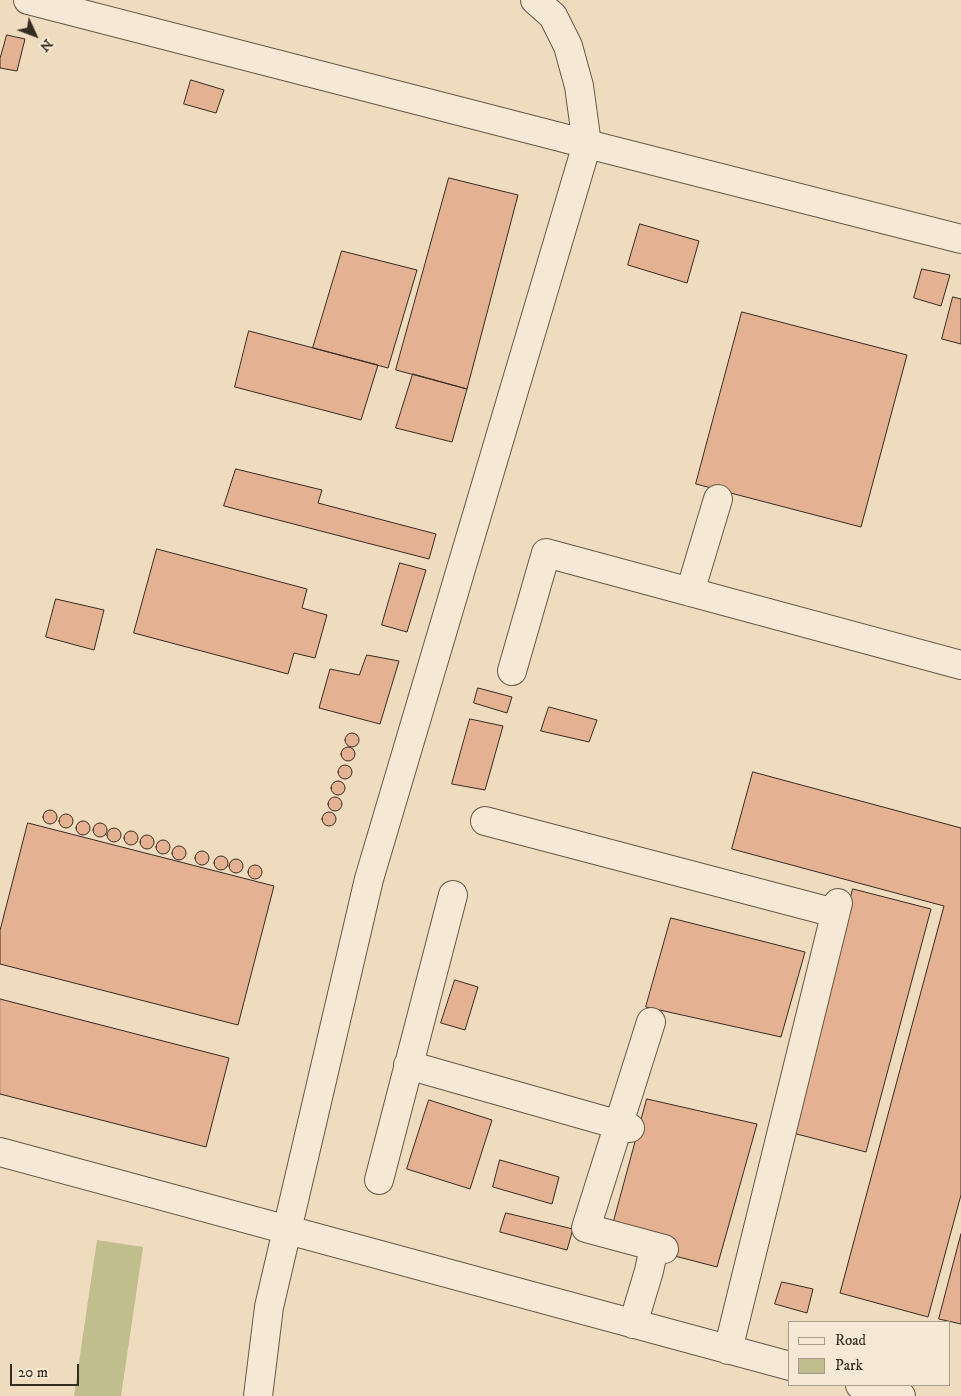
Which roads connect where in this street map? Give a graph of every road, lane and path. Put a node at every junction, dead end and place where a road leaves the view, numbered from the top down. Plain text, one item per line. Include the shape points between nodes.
1 (28, 0) edge
2 (535, 0) edge
3 (587, 144) junction
4 (961, 240) edge
5 (718, 499) dead end
6 (690, 592) junction
7 (961, 665) edge
8 (512, 670) dead end
9 (485, 820) dead end
10 (453, 895) dead end
11 (651, 1022) dead end
12 (408, 1066) junction
13 (624, 1126) junction
14 (0, 1152) edge
15 (379, 1180) dead end
16 (287, 1231) junction
17 (633, 1324) junction
18 (728, 1350) junction
19 (788, 1365) edge
20 (864, 1386) edge
21 (258, 1396) edge
22 (901, 1396) edge

1 - 3 street
2 - 3 street via 553,16 568,46 579,86
3 - 4 street
3 - 16 street via 369,879
5 - 6 street
6 - 7 street
6 - 8 street via 546,554
9 - 18 street via 836,908
10 - 12 street
11 - 13 street
12 - 13 street
12 - 15 street
13 - 17 street via 586,1228 659,1248
14 - 16 street
16 - 17 street
16 - 21 street via 269,1307
17 - 18 street
18 - 19 street
20 - 22 street

